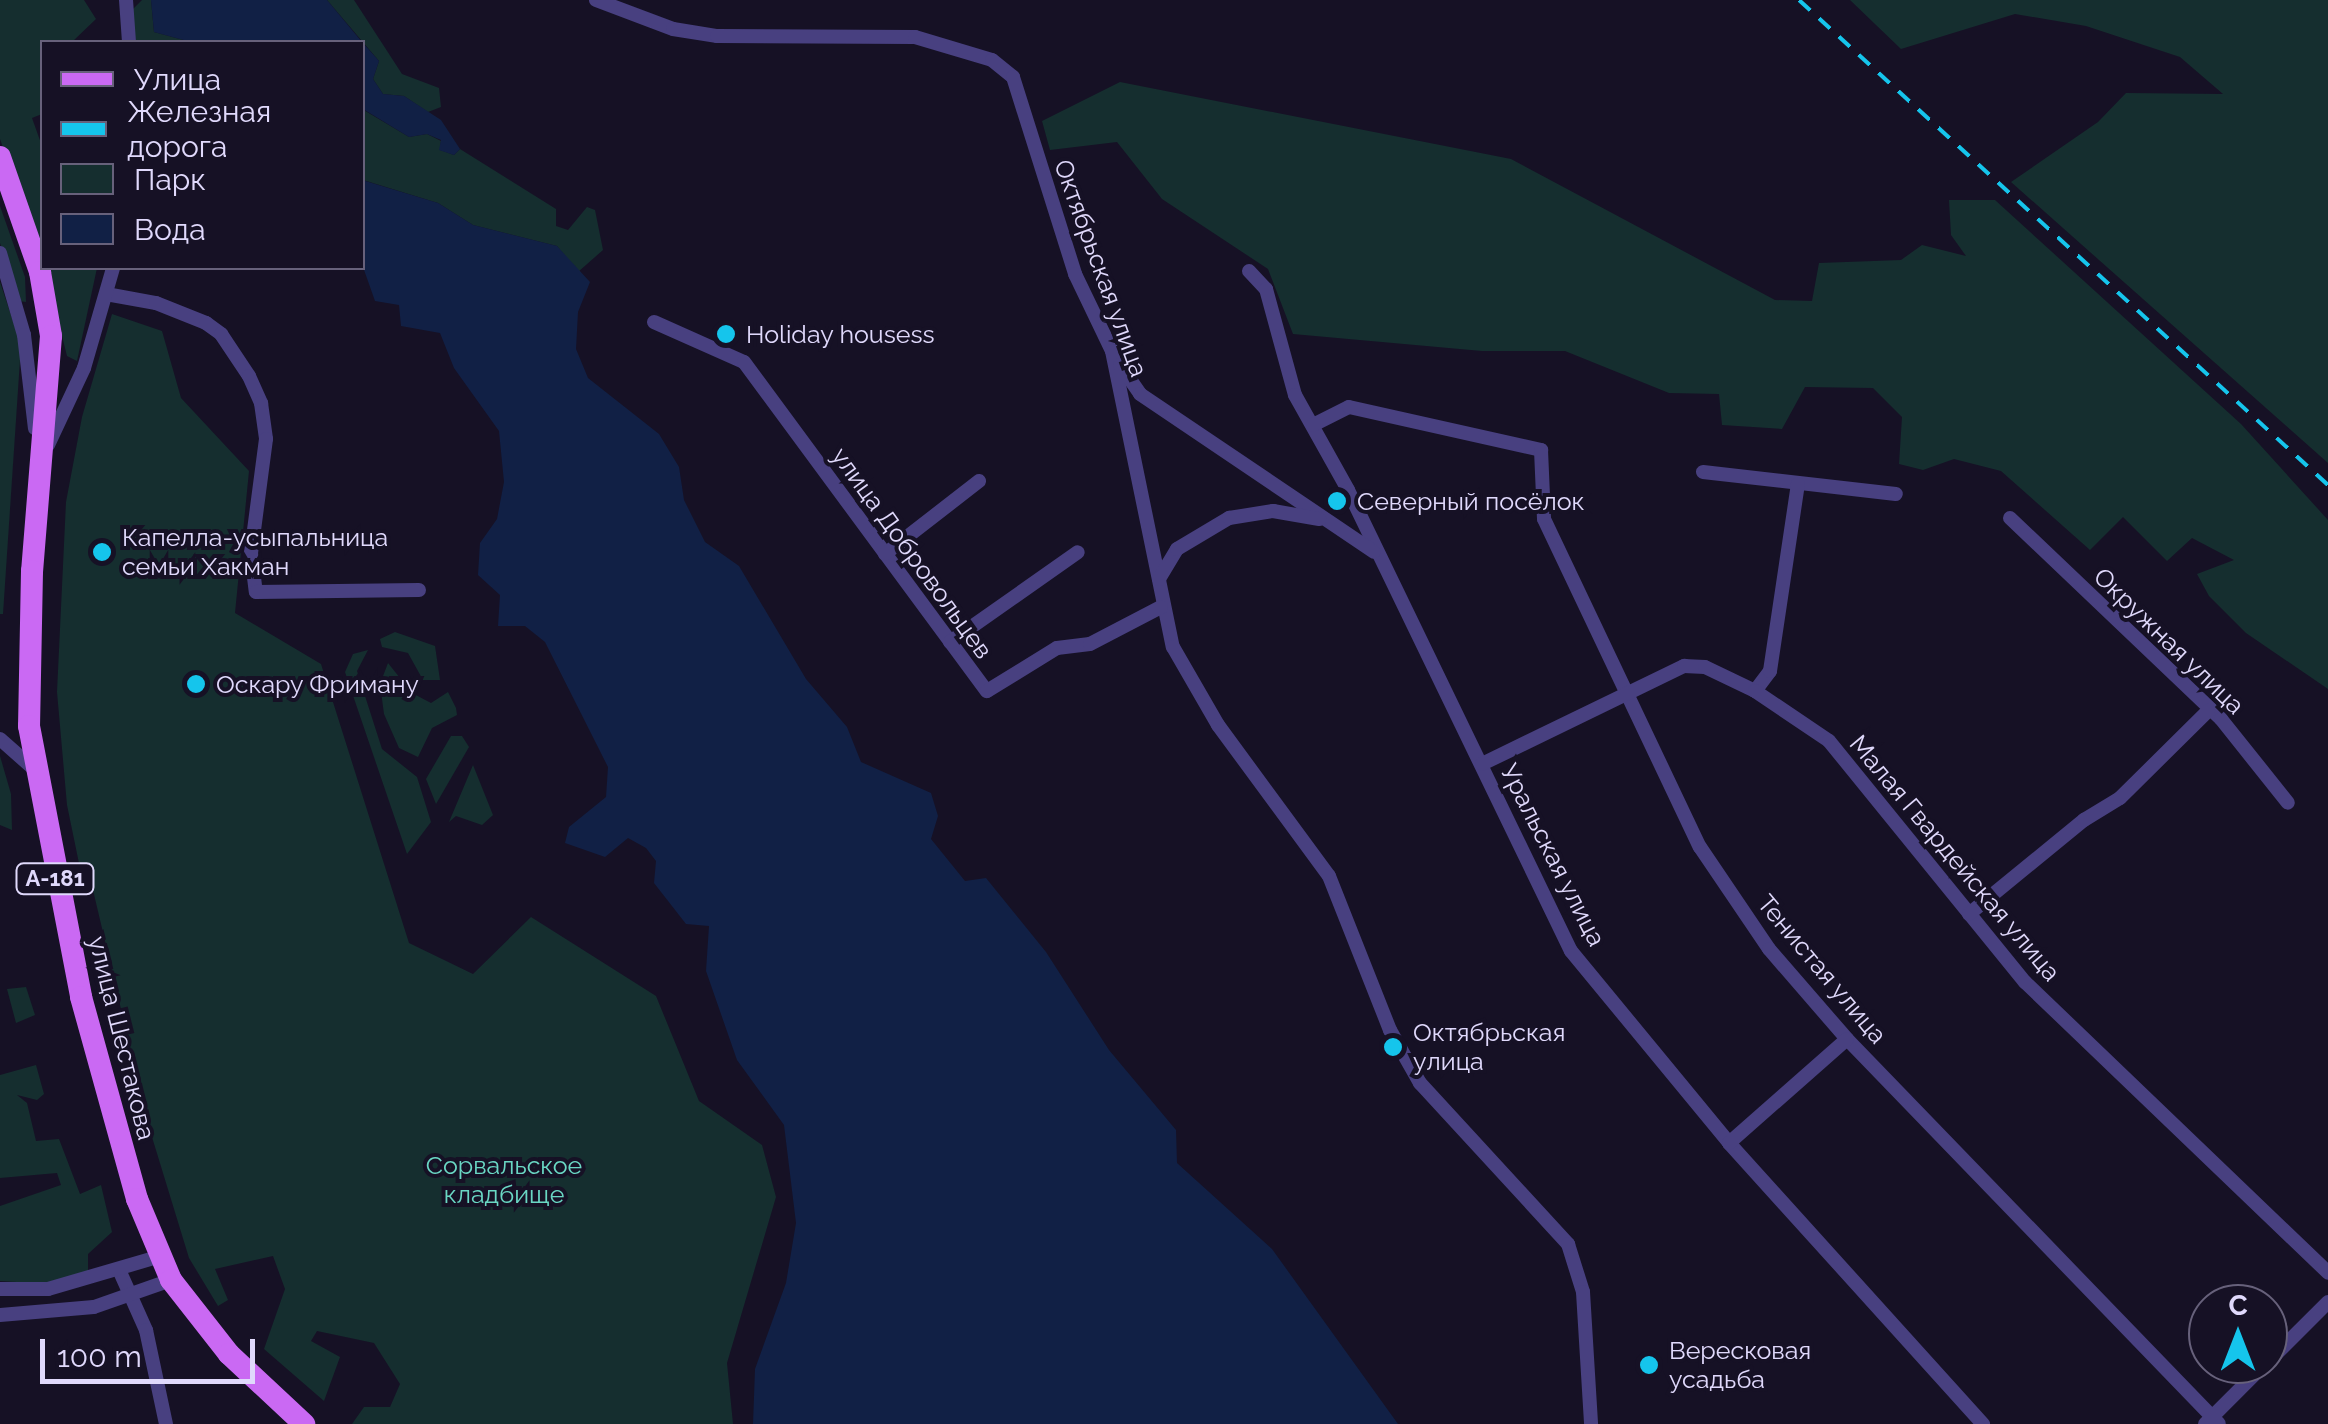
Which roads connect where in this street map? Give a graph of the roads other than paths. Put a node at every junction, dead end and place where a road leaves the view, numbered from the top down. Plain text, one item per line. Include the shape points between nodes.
1 (126, 0) edge
2 (596, 0) edge
3 (129, 40) edge
4 (0, 158) edge
5 (0, 253) edge
6 (113, 270) edge
7 (1249, 271) dead end
8 (106, 294) junction
9 (654, 322) dead end
10 (1112, 351) junction
11 (1313, 425) junction
12 (39, 464) junction
13 (1703, 472) dead end
14 (979, 481) dead end
15 (1798, 484) junction
16 (1896, 494) dead end
17 (2010, 518) dead end
18 (1335, 525) junction
19 (1078, 552) dead end
20 (885, 554) junction
21 (1377, 557) junction
22 (1158, 585) junction
23 (419, 590) dead end
24 (1161, 607) junction
25 (950, 642) junction
26 (1625, 691) junction
27 (1755, 692) junction
28 (2208, 711) junction
29 (0, 739) edge
30 (1482, 764) junction
31 (34, 769) junction
32 (2288, 803) dead end
33 (1969, 914) junction
34 (1847, 1040) junction
35 (1729, 1144) junction
36 (160, 1256) junction
37 (120, 1272) junction
38 (2328, 1273) edge
39 (171, 1280) junction
40 (0, 1288) edge
41 (128, 1298) junction
42 (2328, 1302) edge
43 (0, 1315) edge
44 (2288, 1342) edge
45 (2247, 1384) edge
46 (2212, 1422) edge
47 (166, 1424) edge
48 (304, 1424) edge
49 (1591, 1424) edge
50 (1984, 1424) edge

1 - 3 street
2 - 10 street, Октябрьская улица via 673,29 717,36 915,36 992,60 1013,77 1075,274
4 - 12 main road, А-181 via 47,304
5 - 12 street, улица Шестакова via 24,335
6 - 8 street
7 - 11 street, Уральская улица via 1266,289 1295,395
8 - 12 street via 84,368
8 - 23 street via 206,322 249,376 262,403 266,439 250,553 256,592
9 - 20 street, улица Добровольцев via 744,362
10 - 18 street via 1140,394
10 - 22 street, Октябрьская улица
11 - 21 street, Уральская улица
11 - 26 street, Тенистая улица via 1350,407 1541,450 1544,519
12 - 31 main road, улица Шестакова / А-181 via 28,668
13 - 15 street
14 - 20 street
15 - 16 street
15 - 27 street via 1770,672
17 - 28 street, Окружная улица
18 - 21 street
18 - 22 street via 1287,512 1230,518 1176,549
19 - 25 street
20 - 25 street, улица Добровольцев
21 - 30 street, Уральская улица
22 - 24 street, Октябрьская улица
24 - 25 street, улица Добровольцев via 1090,644 1057,648 986,692
24 - 49 street, Октябрьская улица via 1173,647 1218,725 1329,876 1420,1084 1568,1244 1582,1292
26 - 27 street, Малая Гвардейская улица via 1684,666 1705,667
26 - 30 street, Малая Гвардейская улица
26 - 34 street, Тенистая улица via 1700,847 1769,949
27 - 33 street, Малая Гвардейская улица via 1830,741
28 - 32 street, Окружная улица
28 - 33 street via 2120,798
29 - 31 street
30 - 35 street, Уральская улица via 1572,951
31 - 36 main road, улица Шестакова / А-181 via 81,997 132,1184
33 - 38 street, Малая Гвардейская улица via 2046,1003
34 - 35 street
34 - 46 street, Тенистая улица
35 - 50 street, Уральская улица
36 - 37 street
36 - 39 main road, улица Шестакова / А-181
37 - 40 street via 48,1288
37 - 41 street
39 - 41 street
39 - 48 main road, улица Шестакова / А-181 via 229,1354
41 - 43 street via 41,1315
41 - 47 street via 146,1330
42 - 44 street
45 - 46 street

